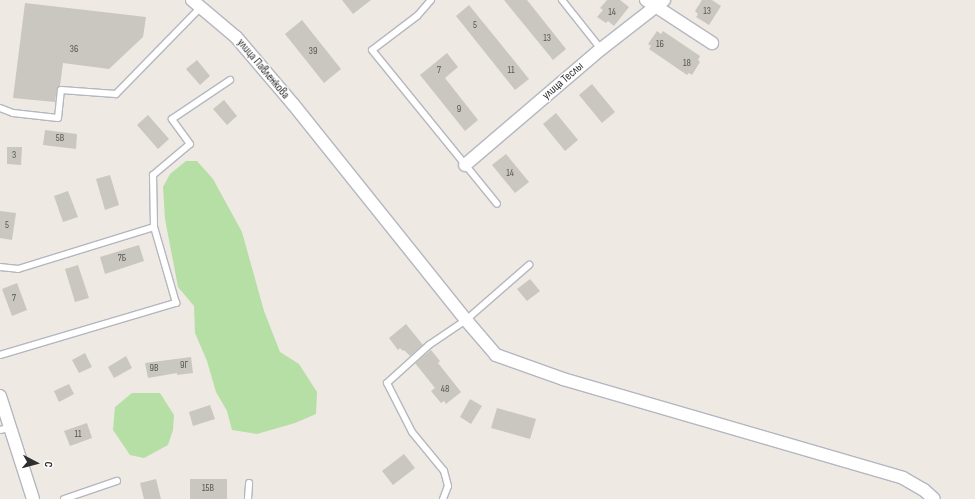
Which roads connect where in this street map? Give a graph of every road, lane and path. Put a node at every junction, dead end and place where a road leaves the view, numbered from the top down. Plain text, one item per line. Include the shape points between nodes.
1 (431, 0) edge
2 (562, 0) edge
3 (655, 2) edge
4 (196, 4) edge
5 (712, 43) dead end
6 (600, 48) junction
7 (230, 80) dead end
8 (0, 108) edge
9 (465, 165) junction
10 (497, 204) dead end
11 (154, 227) junction
12 (529, 265) dead end
13 (0, 267) edge
14 (466, 320) junction
15 (0, 355) edge
16 (0, 396) edge
17 (4, 429) edge
18 (117, 481) dead end
19 (249, 483) dead end
20 (33, 499) edge
21 (64, 499) edge
22 (248, 499) edge
23 (443, 499) edge
24 (934, 499) edge

1 - 9 lane via 417,16 372,50
2 - 6 lane
3 - 5 street
3 - 6 street, улица Теслы
4 - 8 lane via 116,94 61,90 58,118 13,113
4 - 14 street, улица Павленкова via 236,37
6 - 9 street, улица Теслы
7 - 11 lane via 172,119 190,144 153,175
9 - 10 lane
11 - 13 lane via 18,269
11 - 15 lane via 176,303
12 - 14 lane
14 - 23 lane via 429,345 387,383 412,432 444,471 448,486
14 - 24 street, улица Павленкова via 496,355 532,369 903,478
16 - 17 street
17 - 20 street
18 - 21 lane
19 - 22 lane

